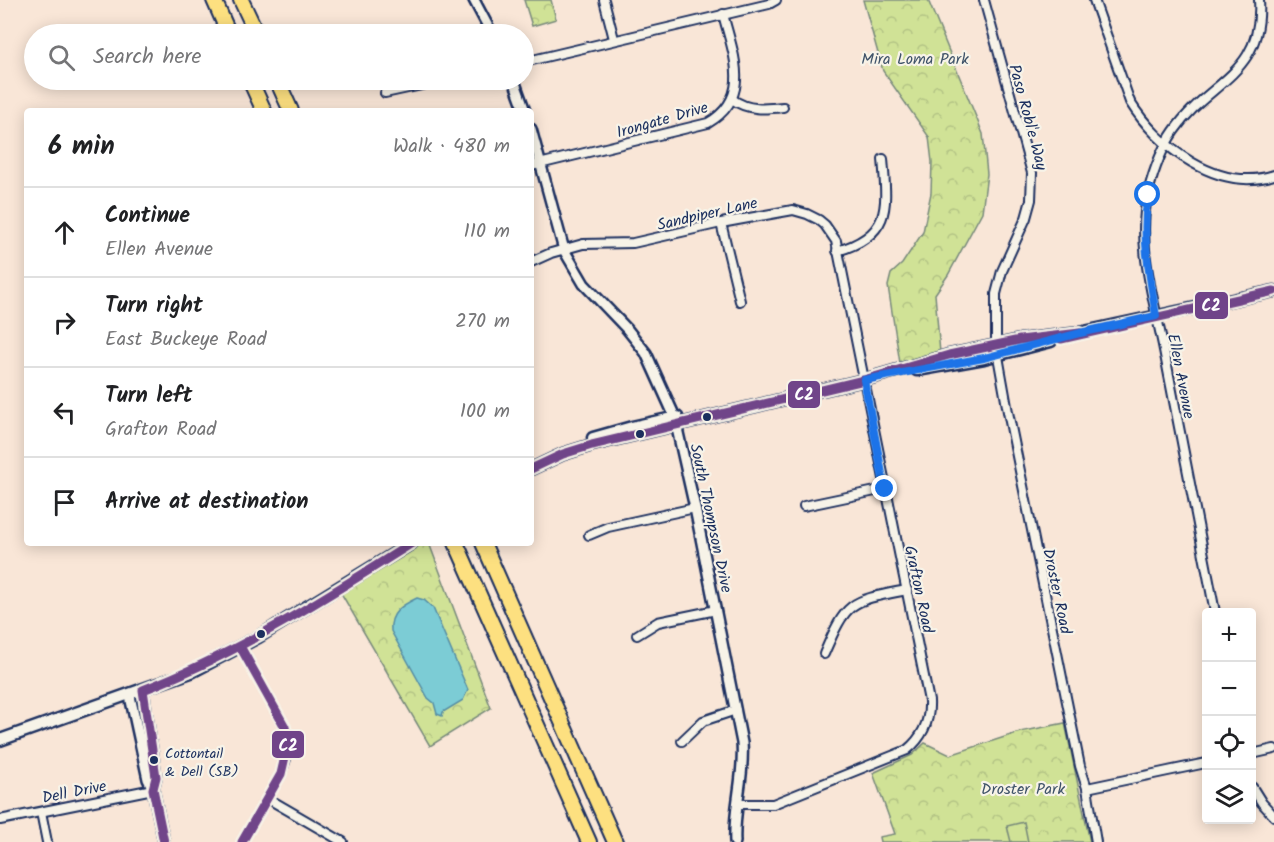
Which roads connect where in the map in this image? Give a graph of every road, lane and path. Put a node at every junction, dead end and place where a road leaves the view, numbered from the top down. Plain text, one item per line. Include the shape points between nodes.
1 (214, 0) edge
2 (241, 0) edge
3 (474, 0) edge
4 (604, 0) edge
5 (776, 0) edge
6 (984, 0) edge
7 (1094, 0) edge
8 (1259, 0) edge
9 (723, 14) junction
10 (225, 24) edge
11 (252, 24) edge
12 (487, 24) edge
13 (614, 39) junction
14 (534, 59) edge
15 (255, 90) edge
16 (282, 90) edge
17 (399, 90) edge
18 (518, 90) edge
19 (386, 93) dead end
20 (732, 99) junction
21 (783, 106) dead end
22 (263, 108) edge
23 (290, 108) edge
24 (524, 108) edge
25 (1167, 144) junction
26 (883, 159) dead end
27 (536, 165) edge
28 (1274, 175) edge
29 (721, 223) junction
30 (564, 250) junction
31 (837, 250) junction
32 (534, 260) edge
33 (1274, 291) edge
34 (740, 301) dead end
35 (1156, 316) junction
36 (997, 350) junction
37 (864, 380) junction
38 (676, 421) junction
39 (534, 466) edge
40 (885, 489) junction
41 (804, 506) dead end
42 (695, 508) junction
43 (589, 536) dead end
44 (407, 546) edge
45 (457, 546) edge
46 (484, 546) edge
47 (907, 590) junction
48 (1214, 608) edge
49 (716, 610) junction
50 (637, 635) dead end
51 (241, 648) junction
52 (824, 654) dead end
53 (143, 690) junction
54 (130, 696) junction
55 (736, 710) junction
56 (0, 740) edge
57 (682, 741) dead end
58 (1274, 749) edge
59 (1256, 753) edge
60 (1202, 764) edge
61 (1087, 788) junction
62 (153, 789) junction
63 (1256, 794) edge
64 (267, 798) junction
65 (738, 804) junction
66 (41, 812) junction
67 (1274, 816) edge
68 (0, 820) edge
69 (47, 842) edge
70 (164, 842) edge
71 (242, 842) edge
72 (343, 842) edge
73 (589, 842) edge
74 (615, 842) edge
75 (735, 842) edge
76 (1096, 842) edge

1 - 10 highway
2 - 11 highway
3 - 12 street
4 - 13 street
5 - 9 street
6 - 36 street, Paso Robl'e Way via 1032,173 1026,218 996,294
7 - 25 street via 1130,102 1139,117
8 - 25 street, Ellen Avenue via 1257,33 1248,54 1237,70 1174,130
9 - 13 street
9 - 20 street via 737,73
13 - 14 street
15 - 22 highway
16 - 23 highway
17 - 19 street
18 - 24 street
20 - 21 street via 756,109
20 - 27 street, Irongate Drive via 725,111 708,123
25 - 28 street via 1214,174 1243,180
25 - 35 street, Ellen Avenue via 1145,212 1145,243
26 - 31 street via 886,195 881,220 868,238
27 - 30 street, South Thompson Drive
29 - 30 street, Sandpiper Lane via 633,243 583,244
29 - 31 street, Sandpiper Lane via 776,212 802,212 825,225
29 - 34 street
30 - 32 street, Sandpiper Lane
30 - 38 street, South Thompson Drive via 584,284 646,353
31 - 37 street, Grafton Road
33 - 35 main road
35 - 36 main road
35 - 48 street, Ellen Avenue
36 - 37 main road via 923,370
36 - 61 street, Droster Road
37 - 38 main road
37 - 40 street, Grafton Road
38 - 39 main road via 623,429 584,441 551,454
38 - 42 street, South Thompson Drive
40 - 41 street
40 - 47 street, Grafton Road
42 - 43 street via 608,527
42 - 49 street, South Thompson Drive
44 - 51 main road
45 - 73 highway
46 - 74 highway
47 - 52 street via 869,597 849,607 837,622
47 - 65 street, Grafton Road via 929,701 927,722 917,741 898,753 773,804
49 - 50 street via 658,622
49 - 55 street, South Thompson Drive
51 - 53 main road
51 - 64 street via 287,735 284,766
53 - 54 main road
53 - 62 street via 156,777
54 - 56 main road
54 - 62 street via 146,774
55 - 57 street via 703,721
55 - 65 street, South Thompson Drive via 743,759
58 - 59 street
60 - 61 street
61 - 76 street, Droster Road
62 - 66 street, Dell Drive
62 - 70 street
63 - 67 street
64 - 71 street
64 - 72 street
65 - 75 street, South Thompson Drive
66 - 68 street, Dell Drive
66 - 69 street

